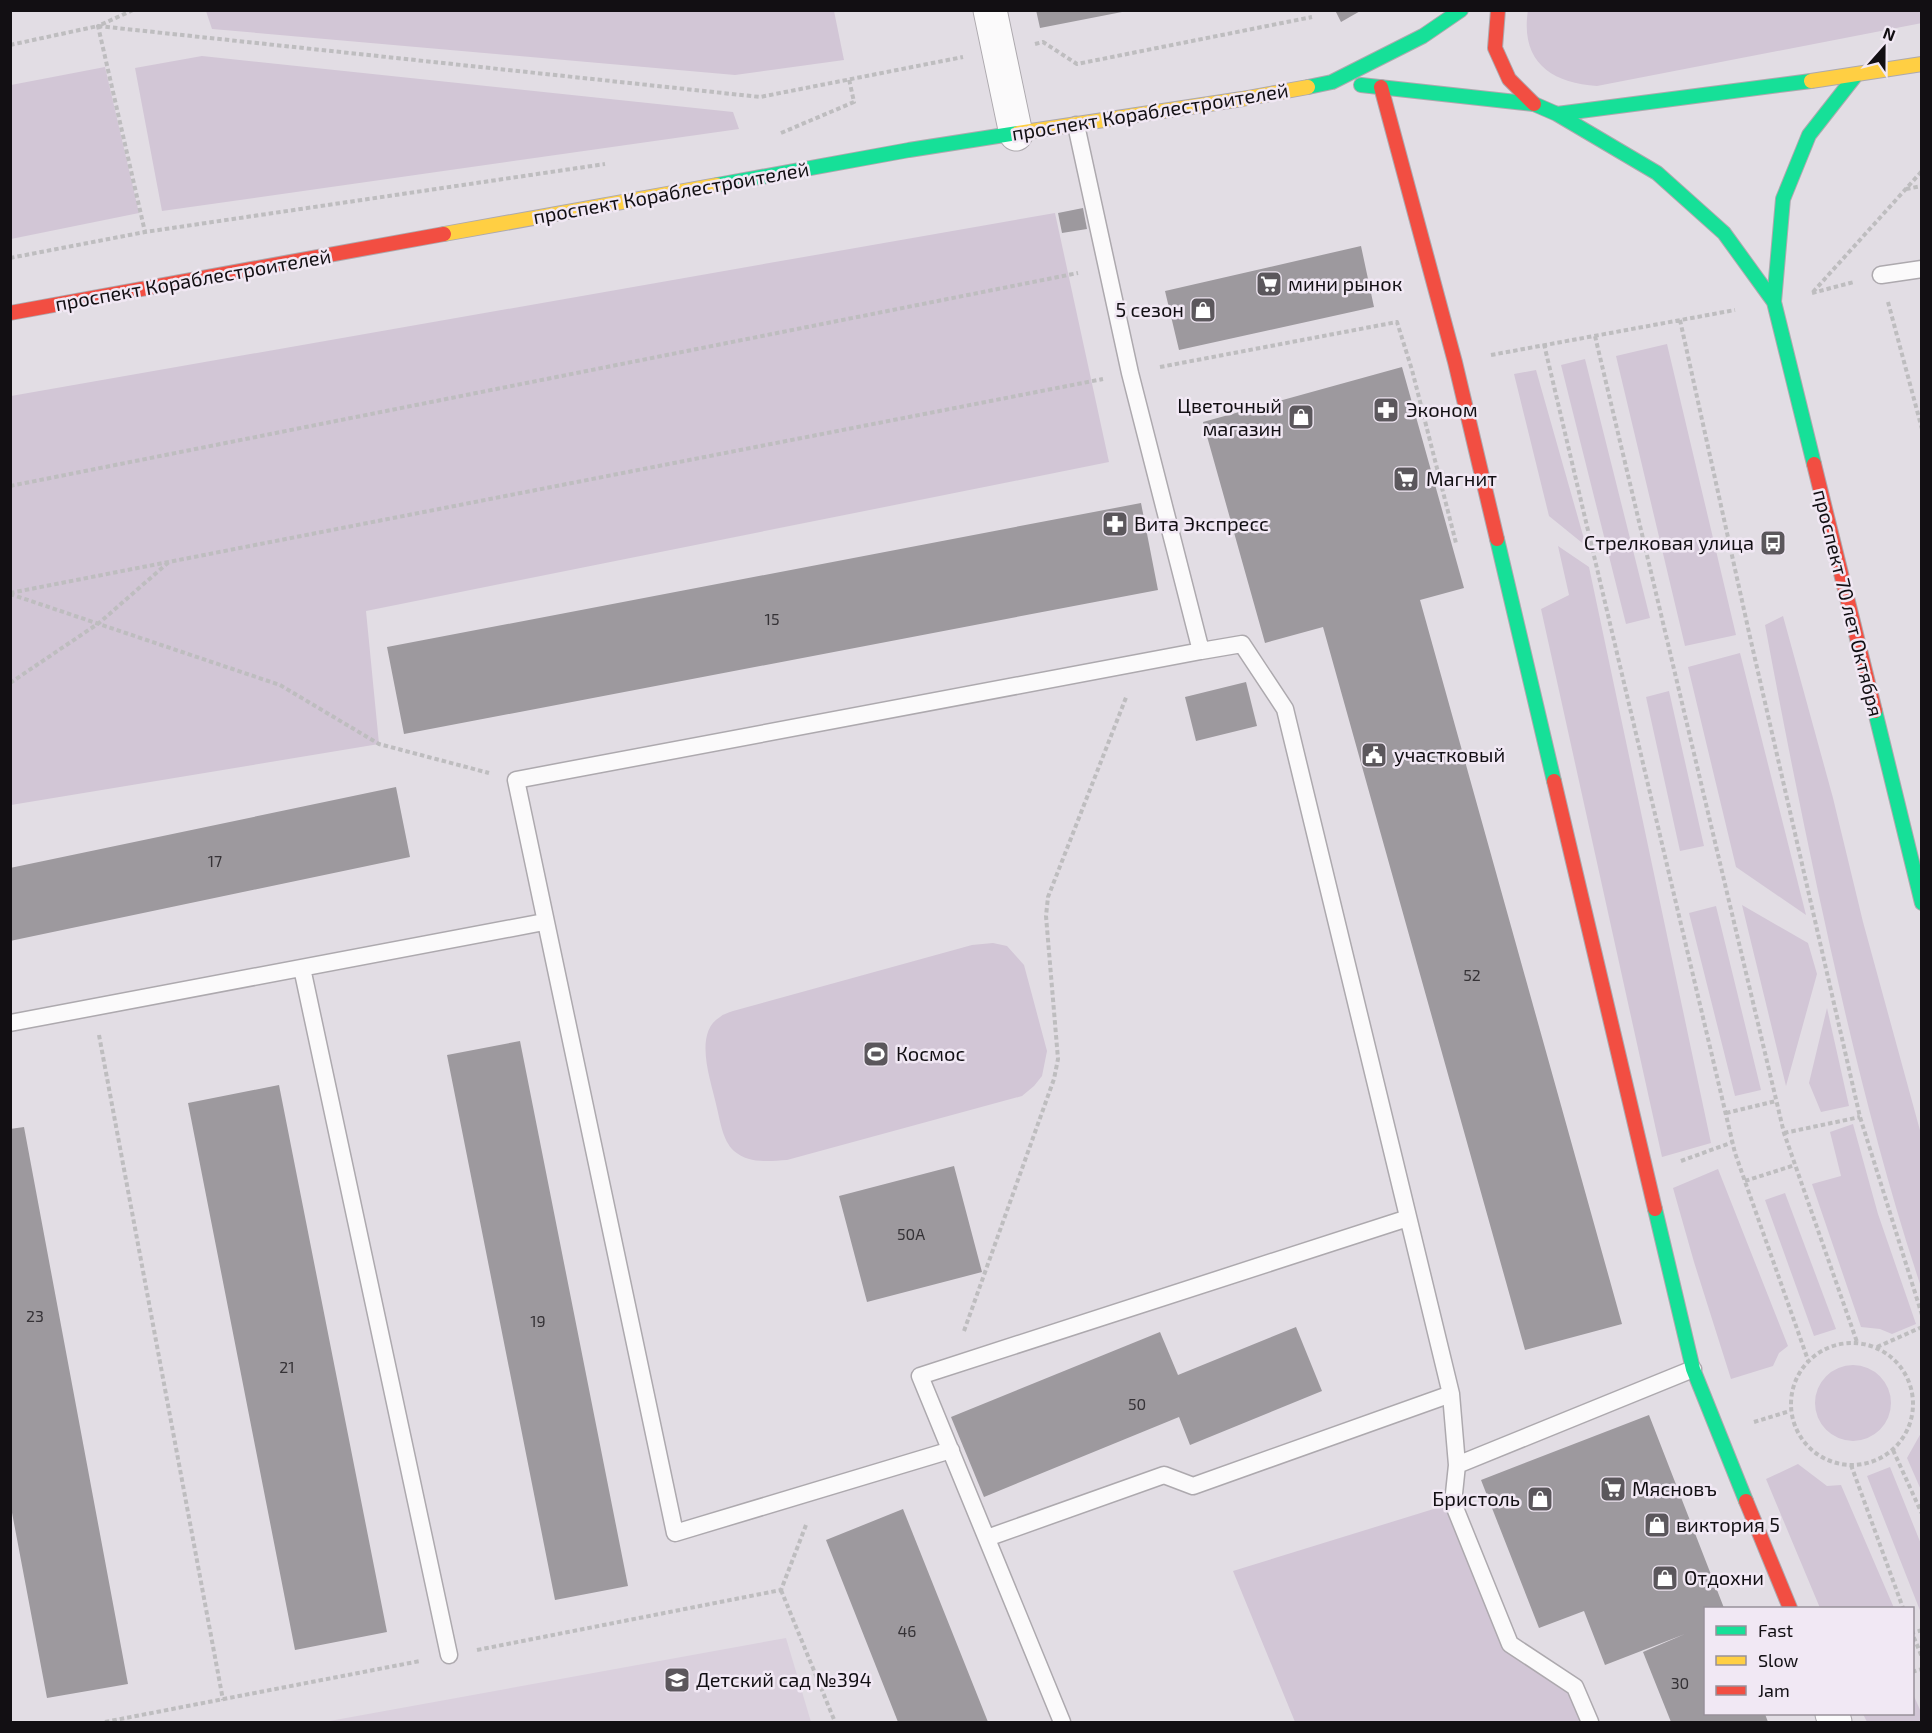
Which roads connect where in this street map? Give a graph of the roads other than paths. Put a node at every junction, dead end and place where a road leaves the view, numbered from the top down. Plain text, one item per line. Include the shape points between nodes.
1 (990, 10) edge
2 (1461, 10) edge
3 (1497, 10) edge
4 (1922, 64) edge
5 (1856, 75) junction
6 (1332, 82) junction
7 (1381, 87) junction
8 (1534, 104) junction
9 (1557, 114) junction
10 (1076, 125) junction
11 (1016, 134) junction
12 (1922, 269) edge
13 (1881, 275) road end
14 (1774, 302) junction
15 (10, 313) edge
16 (1201, 651) junction
17 (1922, 903) edge
18 (544, 922) junction
19 (302, 968) junction
20 (10, 1023) edge
21 (1408, 1218) junction
22 (1693, 1369) junction
23 (1451, 1394) junction
24 (951, 1450) junction
25 (1457, 1465) junction
26 (987, 1538) junction
27 (1790, 1607) edge
28 (448, 1655) road end
29 (1062, 1722) edge
30 (1590, 1722) edge

1 - 11 street
2 - 6 street via 1422,36
3 - 8 street via 1496,48 1509,79
4 - 5 street
5 - 9 street
5 - 14 street via 1809,135 1783,199
6 - 7 street
6 - 10 street, проспект Кораблестроителей
7 - 8 street
7 - 22 street via 1455,362
8 - 9 street
9 - 14 street via 1657,173 1724,233
10 - 11 street, проспект Кораблестроителей
10 - 16 lane via 1130,373
11 - 15 street, проспект Кораблестроителей
12 - 13 lane
14 - 17 street, проспект 70 лет Октября
16 - 18 lane via 516,780
16 - 21 lane via 1242,644 1285,709
18 - 19 lane
18 - 24 lane via 675,1533
19 - 20 lane
19 - 28 lane
21 - 23 lane
21 - 24 lane via 920,1376
22 - 25 lane
22 - 27 street
23 - 25 lane
23 - 26 lane via 1193,1486 1164,1475
24 - 26 lane
25 - 30 lane via 1453,1503 1510,1644 1575,1687
26 - 29 lane

